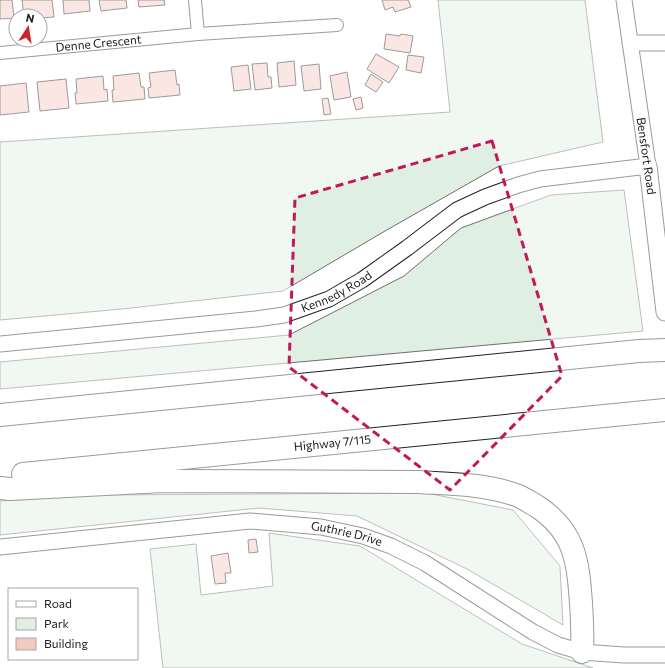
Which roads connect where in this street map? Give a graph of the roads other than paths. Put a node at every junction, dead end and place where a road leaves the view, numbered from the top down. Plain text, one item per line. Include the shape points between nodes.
1 (195, 0) edge
2 (624, 0) edge
3 (337, 26) dead end
4 (198, 34) junction
5 (630, 43) junction
6 (665, 43) edge
7 (0, 54) edge
8 (648, 166) junction
9 (665, 312) edge
10 (0, 344) edge
11 (665, 350) edge
12 (656, 411) edge
13 (0, 415) edge
14 (0, 476) edge
15 (0, 488) edge
16 (0, 547) edge
17 (582, 652) junction
18 (665, 655) edge

1 - 4 street
2 - 5 street, Bensfort Road
3 - 4 street, Denne Crescent
4 - 7 street, Denne Crescent
5 - 6 street
5 - 8 street, Bensfort Road
8 - 9 main road, Bensfort Road
8 - 10 street, Kennedy Road via 540,179 485,197 457,210 362,280 329,299 284,314 256,319
11 - 13 highway
12 - 14 highway, Highway 7/115
15 - 17 highway via 163,481 419,482 496,489 517,495 533,504 554,519 566,534 574,554 580,590
16 - 17 street, Guthrie Drive via 250,521 321,527 363,536 391,546 425,563 532,632 558,645
17 - 18 street, Guthrie Drive

